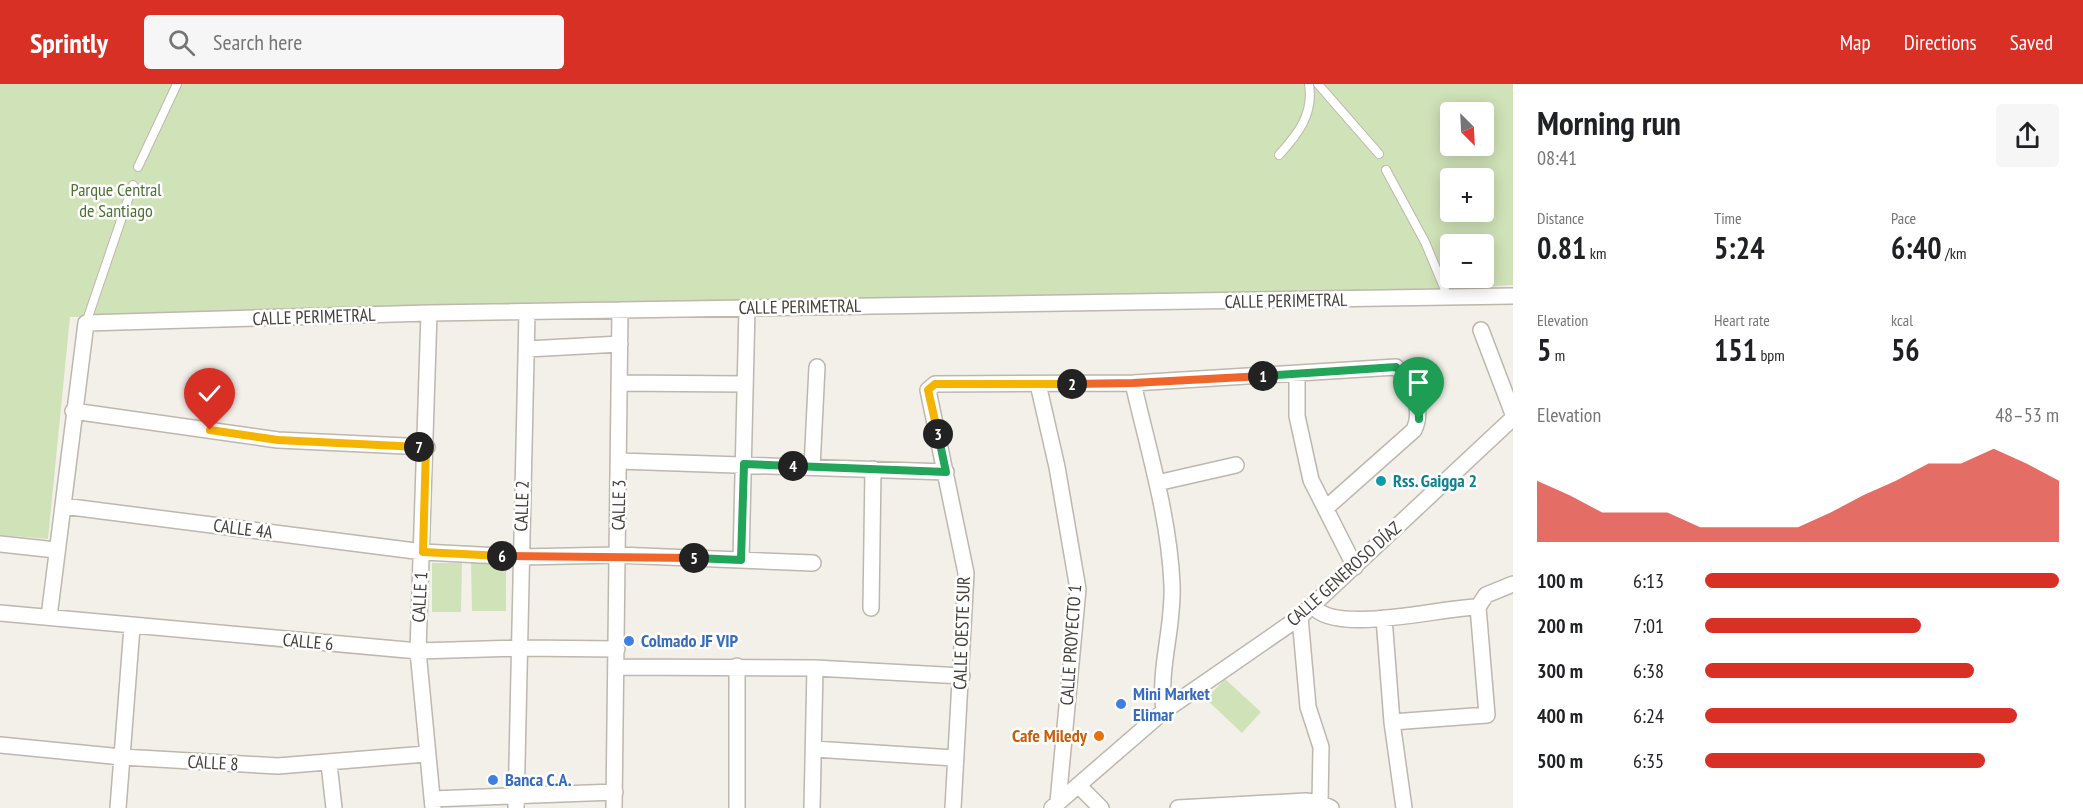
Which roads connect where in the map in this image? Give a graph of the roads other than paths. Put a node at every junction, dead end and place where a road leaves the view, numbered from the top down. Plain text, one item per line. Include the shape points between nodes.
1 (177, 84) edge
2 (1309, 84) edge
3 (1318, 84) edge
4 (1379, 154) dead end
5 (1280, 155) dead end
6 (138, 167) dead end
7 (1386, 170) dead end
8 (133, 185) dead end
9 (1513, 296) edge
10 (1448, 298) junction
11 (747, 308) junction
12 (620, 310) junction
13 (527, 312) junction
14 (429, 314) junction
15 (86, 323) junction
16 (1481, 330) dead end
17 (620, 344) junction
18 (527, 349) junction
19 (817, 367) dead end
20 (1297, 374) junction
21 (619, 383) junction
22 (1133, 383) junction
23 (745, 384) junction
24 (1038, 384) junction
25 (73, 411) junction
26 (1513, 416) edge
27 (426, 447) junction
28 (619, 460) junction
29 (744, 464) junction
30 (1236, 465) dead end
31 (812, 467) junction
32 (873, 469) junction
33 (946, 472) junction
34 (1157, 483) junction
35 (63, 506) junction
36 (1326, 508) junction
37 (0, 544) edge
38 (56, 550) junction
39 (423, 552) junction
40 (618, 555) junction
41 (520, 557) junction
42 (741, 560) junction
43 (813, 563) dead end
44 (1355, 567) junction
45 (1513, 584) edge
46 (1313, 606) junction
47 (1479, 607) junction
48 (871, 608) dead end
49 (0, 613) edge
50 (49, 617) junction
51 (1300, 618) junction
52 (1384, 618) junction
53 (132, 627) junction
54 (521, 648) junction
55 (617, 649) junction
56 (417, 651) junction
57 (737, 666) junction
58 (617, 667) junction
59 (815, 668) junction
60 (962, 676) junction
61 (1164, 711) junction
62 (1392, 722) junction
63 (0, 745) edge
64 (814, 749) junction
65 (426, 754) junction
66 (123, 758) junction
67 (954, 758) junction
68 (329, 764) junction
69 (1078, 786) junction
70 (615, 792) junction
71 (516, 801) edge
72 (432, 803) edge
73 (1055, 805) edge
74 (1326, 805) edge
75 (1231, 806) edge
76 (118, 808) edge
77 (334, 808) edge
78 (614, 808) edge
79 (737, 808) edge
80 (812, 808) edge
81 (953, 808) edge
82 (1101, 808) edge
83 (1178, 808) edge
84 (1404, 808) edge

1 - 6 lane
2 - 5 lane via 1309,113
3 - 4 lane
7 - 10 lane via 1425,242
8 - 15 lane
9 - 10 street, CALLE PERIMETRAL
10 - 11 street, CALLE PERIMETRAL
11 - 12 street, CALLE PERIMETRAL
11 - 23 street
12 - 13 street, CALLE PERIMETRAL
12 - 17 street, CALLE 3
13 - 14 street, CALLE PERIMETRAL
13 - 18 street, CALLE 2
14 - 15 street, CALLE PERIMETRAL
14 - 27 street, CALLE 1
15 - 25 street
16 - 26 street
17 - 18 street
17 - 21 street, CALLE 3
18 - 41 street, CALLE 2
19 - 31 street
20 - 22 street
20 - 36 street via 1297,416 1303,453 1311,480
20 - 36 street via 1396,367 1420,409 1414,430
21 - 23 street
21 - 28 street, CALLE 3
22 - 24 street
22 - 34 street
23 - 29 street
24 - 33 street, CALLE OESTE SUR via 935,384 928,390
24 - 73 street, CALLE PROYECTO 1 via 1057,466 1078,590
25 - 27 street via 278,440
25 - 35 street
26 - 44 street, CALLE GENEROSO DÍAZ
27 - 39 street, CALLE 1
28 - 29 street
28 - 40 street, CALLE 3
29 - 31 street
29 - 42 street
30 - 34 street
31 - 32 street
32 - 33 street
32 - 48 street
33 - 60 street, CALLE OESTE SUR via 966,573
34 - 61 street via 1172,586 1168,646 1161,675
35 - 38 street
35 - 39 street, CALLE 4A
36 - 44 street
37 - 38 street
38 - 50 street
39 - 41 street
39 - 56 street, CALLE 1
40 - 41 street
40 - 42 street
40 - 55 street, CALLE 3
41 - 54 street, CALLE 2
42 - 43 street
44 - 46 street, CALLE GENEROSO DÍAZ
45 - 47 street via 1486,595
46 - 51 street, CALLE GENEROSO DÍAZ
46 - 52 street via 1323,615
47 - 52 street
47 - 62 street via 1487,715
49 - 50 street, CALLE 6
50 - 53 street, CALLE 6
51 - 61 street, CALLE GENEROSO DÍAZ
51 - 74 street via 1308,707 1321,747
52 - 62 street
53 - 56 street, CALLE 6
53 - 66 street
54 - 55 street, CALLE 6
54 - 56 street, CALLE 6
54 - 71 street, CALLE 2
55 - 58 street, CALLE 3
56 - 65 street, CALLE 1
57 - 58 street
57 - 59 street
57 - 79 street
58 - 70 street, CALLE 3
59 - 60 street
59 - 64 street
60 - 67 street, CALLE OESTE SUR
61 - 69 street, CALLE GENEROSO DÍAZ
62 - 84 street
63 - 66 street, CALLE 8
64 - 67 street
64 - 80 street
65 - 68 street, CALLE 8
65 - 72 street, CALLE 1
66 - 68 street, CALLE 8 via 226,765
66 - 76 street
67 - 81 street, CALLE OESTE SUR
68 - 77 street
69 - 73 street, CALLE GENEROSO DÍAZ
69 - 82 street
70 - 71 street
70 - 78 street, CALLE 3
71 - 72 street
74 - 75 street
75 - 83 street

